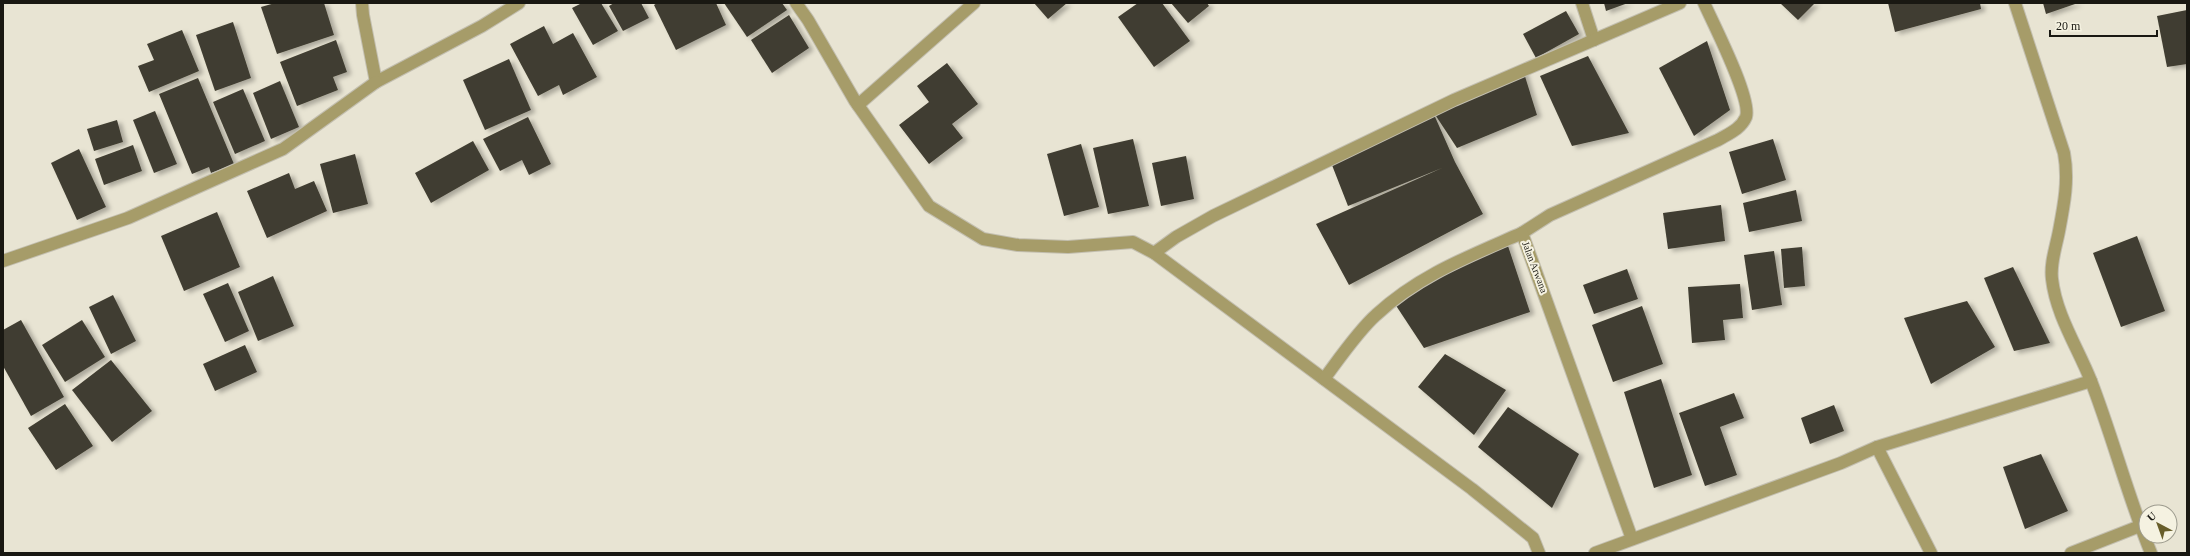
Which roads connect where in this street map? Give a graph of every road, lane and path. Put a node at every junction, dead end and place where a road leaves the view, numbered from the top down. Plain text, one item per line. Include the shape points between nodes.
1 (362, 3) edge
2 (519, 3) edge
3 (796, 3) edge
4 (974, 3) edge
5 (1582, 3) edge
6 (1680, 3) edge
7 (1704, 3) edge
8 (2016, 3) edge
9 (1594, 40) junction
10 (376, 82) junction
11 (858, 105) junction
12 (1522, 233) junction
13 (1154, 253) junction
14 (3, 262) edge
15 (1324, 379) junction
16 (2091, 381) junction
17 (1877, 447) junction
18 (2138, 520) edge
19 (2138, 527) edge
20 (1632, 539) junction
21 (1539, 553) edge
22 (1595, 553) edge
23 (1931, 553) edge
24 (2071, 553) edge

1 - 10 street via 362,16
2 - 10 street via 482,26
3 - 11 street
4 - 11 street
5 - 9 street
6 - 9 street
7 - 12 street via 1731,62 1744,99 1747,111 1744,122 1718,140 1550,216
8 - 16 street via 2067,168 2067,186 2054,254 2054,297
9 - 13 street via 1454,100 1213,216
10 - 14 street via 283,148 128,218
11 - 13 street via 929,206 983,239 1018,245 1068,247 1133,242
12 - 15 street, Jalan Arwana via 1462,258 1407,289 1375,316
12 - 20 street, Jalan Arwana
13 - 15 street
15 - 21 street via 1472,489 1533,538
16 - 17 street
16 - 18 street
17 - 20 street via 1841,463
17 - 23 street
19 - 24 street
20 - 22 street

